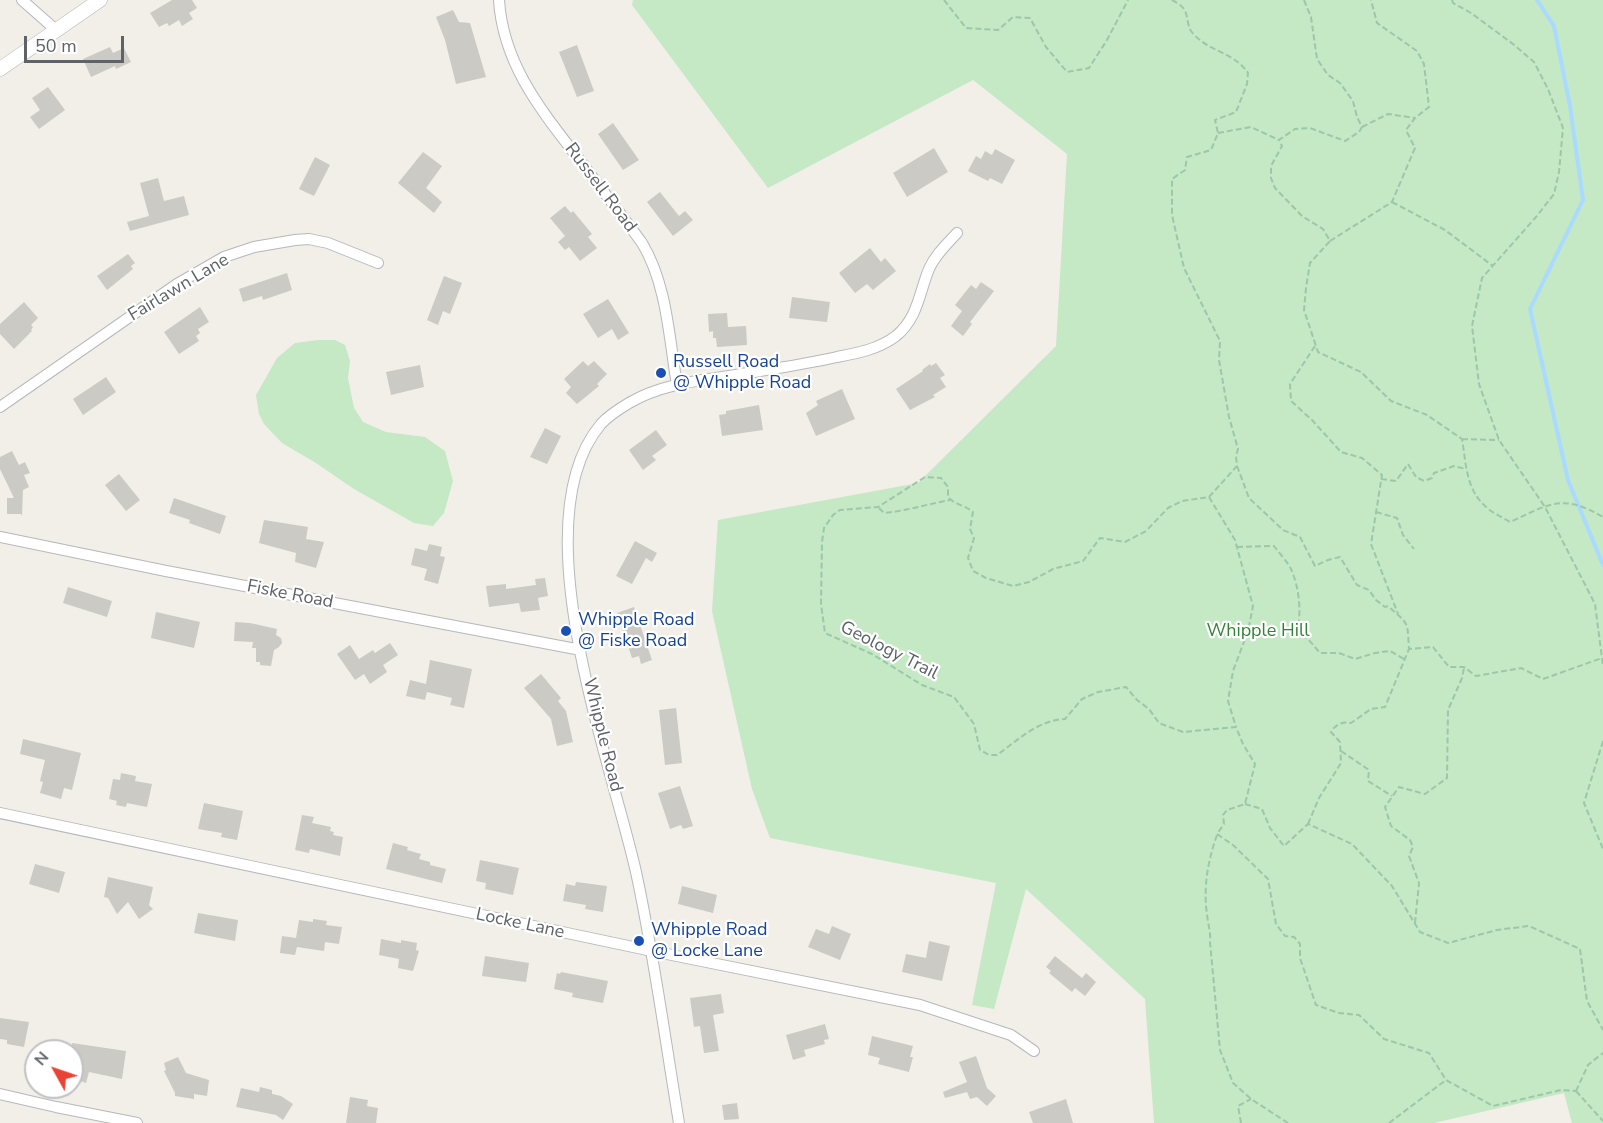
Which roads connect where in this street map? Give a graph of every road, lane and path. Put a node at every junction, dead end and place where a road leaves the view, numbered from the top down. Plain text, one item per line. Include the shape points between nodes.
1 (22, 0) edge
2 (100, 0) edge
3 (499, 0) edge
4 (944, 0) edge
5 (1128, 0) edge
6 (1172, 0) edge
7 (1304, 0) edge
8 (1371, 0) edge
9 (1452, 0) edge
10 (56, 30) junction
11 (0, 69) edge
12 (1415, 118) junction
13 (1362, 127) junction
14 (1218, 133) junction
15 (1279, 140) junction
16 (1392, 202) junction
17 (957, 233) dead end
18 (1330, 241) junction
19 (378, 263) dead end
20 (1493, 266) junction
21 (1316, 345) junction
22 (677, 385) junction
23 (0, 407) edge
24 (1462, 439) junction
25 (1499, 440) junction
26 (1237, 466) junction
27 (1466, 469) junction
28 (1381, 479) junction
29 (1209, 497) junction
30 (950, 500) junction
31 (878, 507) junction
32 (1545, 507) junction
33 (1376, 512) junction
34 (1603, 517) edge
35 (0, 537) edge
36 (1236, 547) junction
37 (1414, 549) dead end
38 (1399, 616) junction
39 (1409, 649) junction
40 (581, 650) junction
41 (1602, 657) edge
42 (1404, 659) junction
43 (1603, 666) edge
44 (1464, 668) junction
45 (1236, 727) junction
46 (1603, 741) edge
47 (1341, 752) junction
48 (1392, 796) junction
49 (1245, 804) junction
50 (0, 813) edge
51 (1308, 824) junction
52 (1217, 834) junction
53 (1603, 849) edge
54 (1415, 923) junction
55 (652, 951) junction
56 (1603, 1030) edge
57 (1034, 1051) dead end
58 (1603, 1053) edge
59 (1446, 1080) junction
60 (1576, 1091) junction
61 (0, 1094) edge
62 (1251, 1099) junction
63 (1603, 1121) edge
64 (137, 1123) edge
65 (679, 1123) edge
66 (1241, 1123) edge
67 (1288, 1123) edge
68 (1389, 1123) edge

1 - 10 street
2 - 10 street
3 - 22 street, Russell Road via 508,46 528,90 651,258 660,282
4 - 5 path via 966,28 998,30 1013,17 1030,18 1046,47 1067,72 1089,68
6 - 14 path via 1184,9 1190,31 1212,49 1234,57 1248,73 1236,112 1215,120
7 - 13 path via 1311,17 1317,58 1353,101
8 - 12 path via 1377,23 1417,51 1424,64 1429,107
9 - 20 path via 1534,62 1563,128 1554,194
10 - 11 street
12 - 13 path via 1388,114
12 - 16 path via 1406,130 1415,148
13 - 15 path via 1345,141 1310,128 1295,129
14 - 15 path via 1251,127
14 - 26 path via 1211,150 1187,158 1185,170 1172,179 1172,215 1184,268 1220,341 1219,360 1238,449
15 - 18 path via 1282,146 1271,166 1275,188 1302,216 1323,229
16 - 18 path
16 - 20 path via 1445,230
17 - 22 street, Whipple Road via 932,263 909,322 880,346 820,361
18 - 21 path via 1310,263 1306,288 1304,310
19 - 23 street, Fairlawn Lane via 309,239 224,257 177,284
20 - 25 path via 1482,278 1472,326 1479,384
21 - 24 path via 1318,352 1361,372 1391,401 1427,415
21 - 28 path via 1290,384 1291,401 1341,452 1362,458 1382,475
22 - 40 street, Whipple Road via 644,396 613,413 597,430 583,457 570,507 567,546 571,602
24 - 25 path
24 - 27 path
25 - 32 path
26 - 29 path
26 - 38 path via 1249,498 1283,530 1300,537 1315,567 1341,557 1357,585 1369,590
27 - 28 path via 1454,466 1424,481 1416,477 1408,464 1396,481
27 - 32 path via 1473,491 1486,507 1510,522
28 - 33 path
29 - 30 path, Geology Trail via 1182,501 1168,508 1146,531 1125,542 1100,538 1083,561 1013,586 973,571 968,558 974,538 970,529 973,512
29 - 36 path
30 - 31 path via 899,512 884,513
30 - 31 path, Geology Trail via 948,487 941,478 925,477
31 - 45 path, Geology Trail via 840,510 824,528 821,604 825,633 872,654 922,685 954,697 974,724 980,750 997,755 1040,724 1065,719 1082,699 1126,687 1159,723 1184,732
32 - 34 path via 1558,502 1573,503
32 - 41 path via 1595,604
33 - 37 path via 1397,518
33 - 38 path via 1371,544
35 - 40 street, Fiske Road
36 - 42 path via 1274,546 1290,569 1298,597 1297,631 1320,653 1338,653 1355,659 1390,651
36 - 45 path via 1253,606 1228,701
38 - 39 path via 1409,627
39 - 42 path
39 - 44 path via 1433,647 1449,668
40 - 55 street, Whipple Road via 626,827
41 - 43 path
41 - 44 path via 1543,679 1521,668 1476,676
42 - 47 path via 1385,707 1371,709 1351,723 1334,726 1331,732 1340,742
44 - 48 path via 1449,710 1447,778 1425,794 1399,787
45 - 49 path via 1255,764
46 - 53 path via 1584,803
47 - 48 path via 1369,770 1368,781
47 - 51 path via 1341,763
48 - 54 path via 1384,807 1391,826 1410,840 1413,848 1410,856 1419,883
49 - 51 path via 1262,809 1284,846
49 - 52 path via 1227,810
50 - 55 street, Locke Lane
51 - 54 path via 1352,844 1392,886
52 - 59 path via 1268,879 1276,924 1284,936 1293,936 1300,944 1300,958 1316,1005 1359,1015 1384,1039 1430,1053
52 - 62 path via 1208,859 1206,903 1220,1050 1233,1083
54 - 56 path via 1420,932 1448,943 1529,926 1580,949 1587,1001
55 - 57 street, Locke Lane via 920,1005 1011,1035
55 - 65 street, Whipple Road
58 - 60 path via 1588,1065
59 - 60 path via 1493,1106 1561,1090
59 - 68 path
60 - 63 path
61 - 64 street
62 - 66 path via 1238,1106
62 - 67 path

